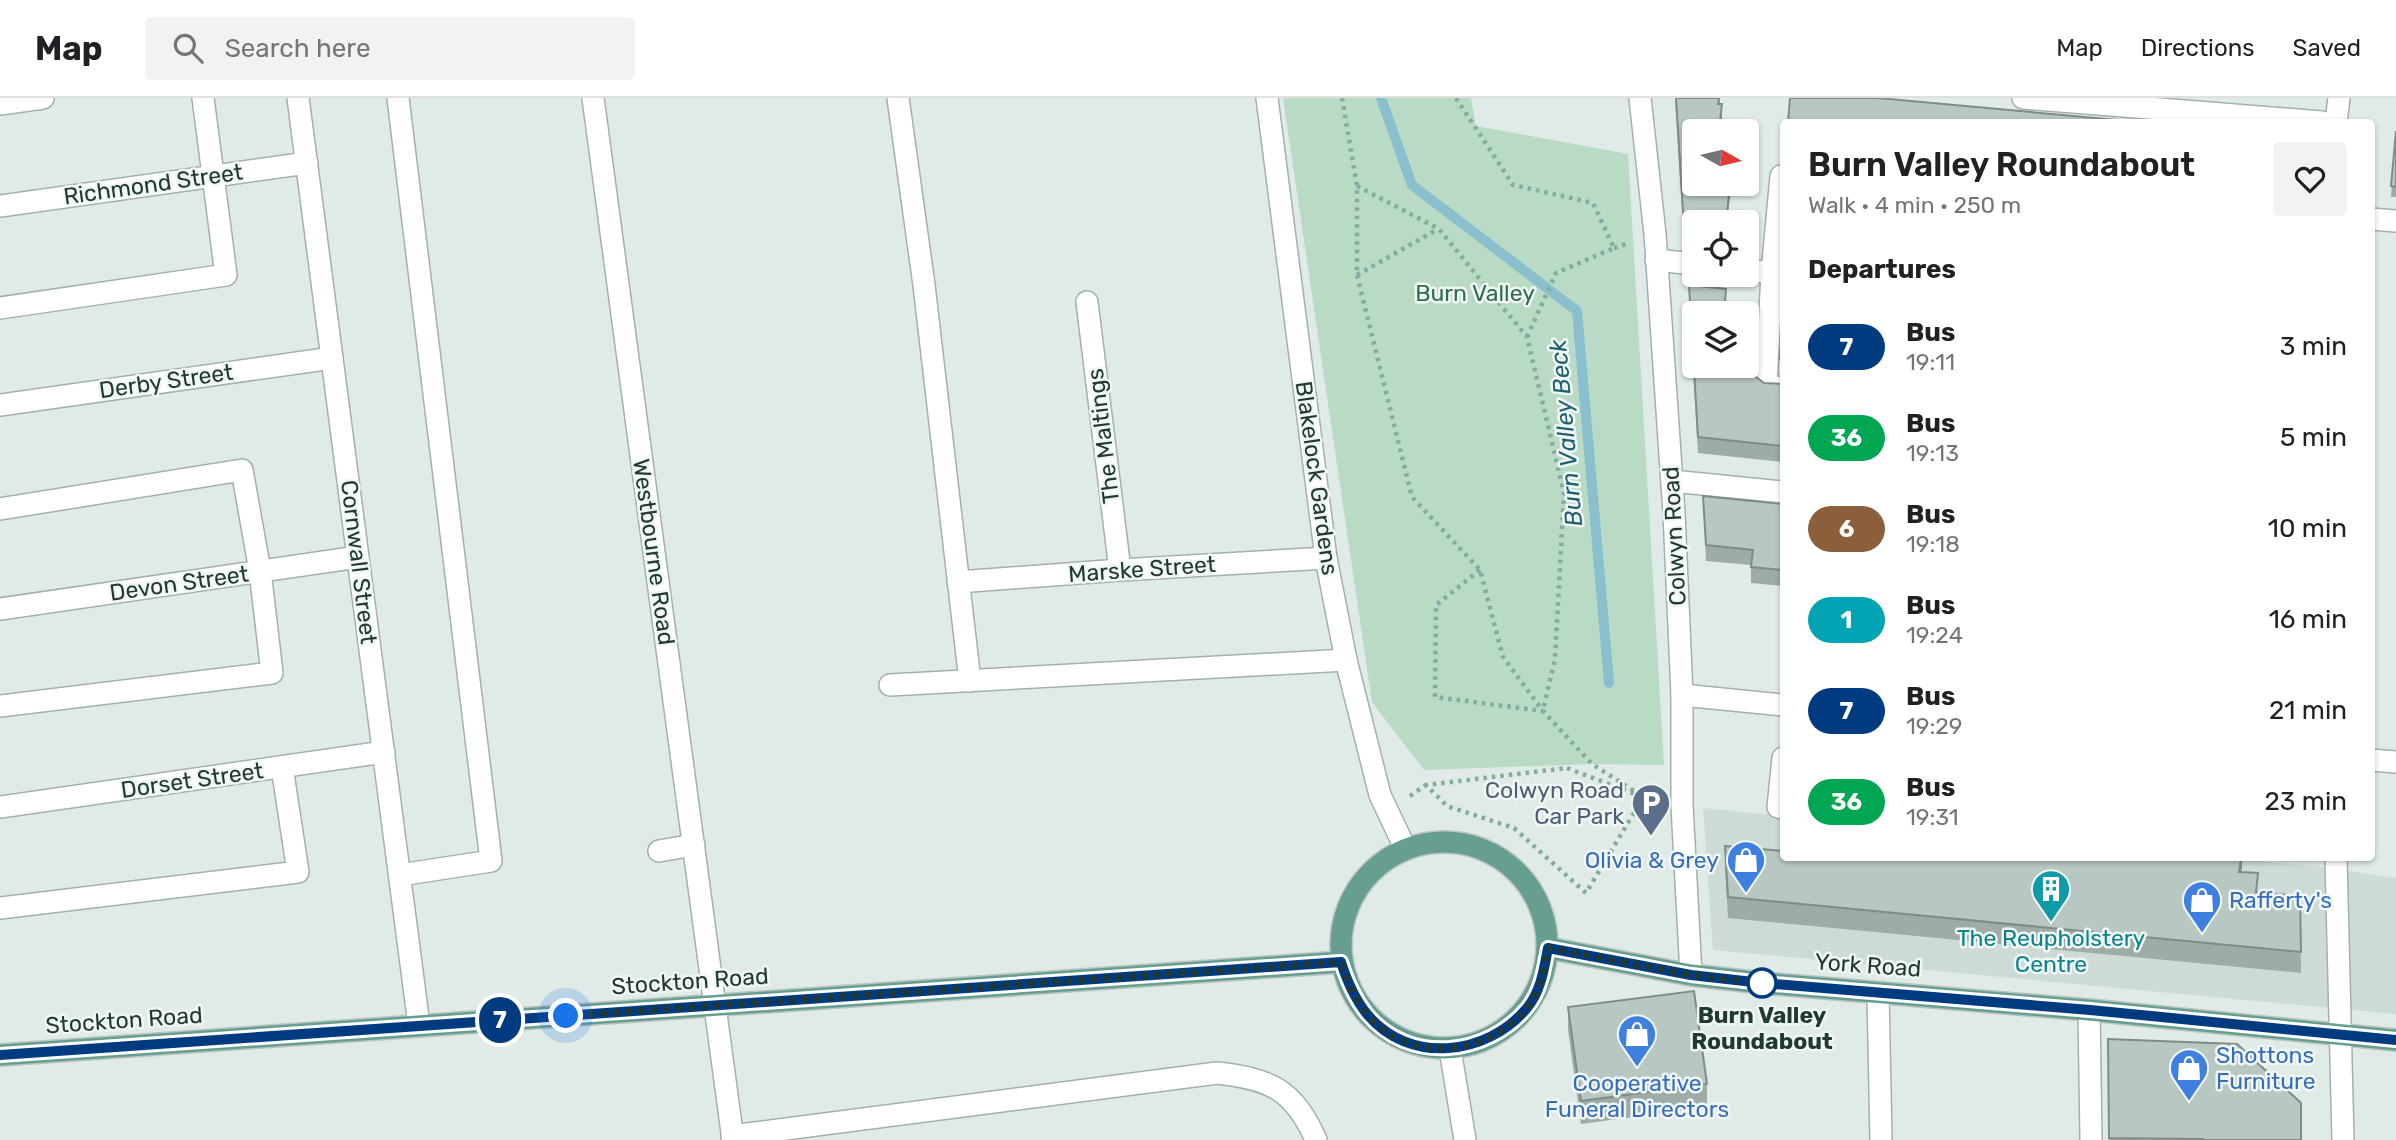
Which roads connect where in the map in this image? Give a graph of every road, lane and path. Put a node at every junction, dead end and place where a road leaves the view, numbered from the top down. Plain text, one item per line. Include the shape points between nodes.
1 (43, 98) edge
2 (203, 98) edge
3 (298, 98) edge
4 (398, 98) edge
5 (593, 98) edge
6 (898, 98) edge
7 (1267, 98) edge
8 (1342, 98) edge
9 (1456, 98) edge
10 (1640, 98) edge
11 (2023, 98) edge
12 (2339, 98) edge
13 (0, 104) edge
14 (2219, 106) edge
15 (2303, 119) edge
16 (2336, 119) edge
17 (307, 163) junction
18 (214, 176) junction
19 (1357, 186) junction
20 (0, 206) edge
21 (1780, 208) edge
22 (2375, 219) edge
23 (2396, 220) edge
24 (1439, 229) junction
25 (1656, 260) junction
26 (1682, 263) edge
27 (1759, 271) edge
28 (1778, 273) edge
29 (1357, 275) junction
30 (1087, 302) dead end
31 (0, 308) edge
32 (1527, 337) junction
33 (332, 358) junction
34 (1780, 388) edge
35 (0, 405) edge
36 (1672, 481) junction
37 (1780, 492) edge
38 (0, 509) edge
39 (358, 557) junction
40 (1326, 558) junction
41 (1120, 570) junction
42 (1480, 570) junction
43 (260, 571) junction
44 (958, 582) junction
45 (0, 609) edge
46 (1346, 660) junction
47 (970, 681) junction
48 (890, 685) dead end
49 (1682, 695) junction
50 (1780, 705) edge
51 (0, 706) edge
52 (1543, 711) junction
53 (384, 752) junction
54 (2375, 760) edge
55 (2396, 762) edge
56 (282, 767) junction
57 (1780, 787) edge
58 (1645, 798) junction
59 (0, 807) edge
60 (1780, 807) edge
61 (694, 845) junction
62 (1405, 848) junction
63 (659, 851) dead end
64 (2336, 861) edge
65 (400, 875) junction
66 (0, 908) edge
67 (1548, 948) junction
68 (1341, 962) junction
69 (1691, 975) junction
70 (1878, 993) junction
71 (716, 1006) junction
72 (2090, 1010) junction
73 (419, 1025) junction
74 (2340, 1035) junction
75 (2396, 1040) edge
76 (1450, 1049) junction
77 (0, 1055) edge
78 (732, 1138) edge
79 (1316, 1140) edge
80 (1465, 1140) edge
81 (1881, 1140) edge
82 (2091, 1140) edge
83 (2343, 1140) edge

1 - 13 street
2 - 18 street
3 - 17 street, Cornwall Street
4 - 65 street via 491,862
5 - 61 street, Westbourne Road
6 - 44 street
7 - 40 street, Blakelock Gardens
8 - 19 path
9 - 32 path via 1513,185 1593,203 1614,248 1556,273
10 - 25 street, Colwyn Road
11 - 14 street
12 - 16 street
14 - 15 street
17 - 18 street, Richmond Street
17 - 33 street, Cornwall Street
18 - 20 street, Richmond Street
18 - 31 street via 226,275
19 - 24 path
19 - 29 path
21 - 28 street
22 - 23 street
24 - 29 path
24 - 32 path
25 - 26 street
25 - 36 street, Colwyn Road
27 - 28 street
28 - 34 street via 1766,386
29 - 42 path via 1412,497
30 - 41 street, The Maltings
32 - 52 path via 1564,493 1555,659
33 - 35 street, Derby Street
33 - 39 street, Cornwall Street
36 - 37 street
36 - 49 street, Colwyn Road
38 - 43 street via 242,470
39 - 43 street, Devon Street
39 - 53 street, Cornwall Street
40 - 41 street, Marske Street
40 - 46 street, Blakelock Gardens
41 - 44 street, Marske Street
42 - 52 path via 1503,657
42 - 52 path via 1436,605 1435,697
43 - 45 street, Devon Street
43 - 51 street via 272,673
44 - 47 street
46 - 47 street
46 - 62 street, Blakelock Gardens via 1380,795
47 - 48 street
49 - 50 street
49 - 69 street, Colwyn Road via 1682,805
52 - 58 path via 1592,764
53 - 56 street, Dorset Street
53 - 65 street, Cornwall Street
54 - 55 street
56 - 59 street, Dorset Street
56 - 66 street via 298,872
57 - 60 street
58 - 58 path via 1586,893 1514,828 1447,806 1426,785 1567,768
61 - 63 street
61 - 71 street, Westbourne Road
62 - 67 main road via 1439,841 1472,845 1504,859 1528,883 1544,914
62 - 68 main road via 1381,862 1361,882 1347,907
64 - 74 street
65 - 73 street, Cornwall Street
67 - 69 main road, York Road
67 - 76 main road via 1533,997 1507,1028 1479,1043
68 - 71 main road, Stockton Road
68 - 76 main road via 1356,999 1391,1035 1419,1046
69 - 70 main road, York Road
70 - 72 main road, York Road
70 - 81 street
71 - 73 main road, Stockton Road
71 - 78 street, Westbourne Road
72 - 74 main road, York Road
72 - 82 street
73 - 77 main road, Stockton Road
74 - 75 main road, York Road
74 - 83 street
76 - 80 street
78 - 79 street via 1217,1073 1249,1077 1279,1090 1296,1103

